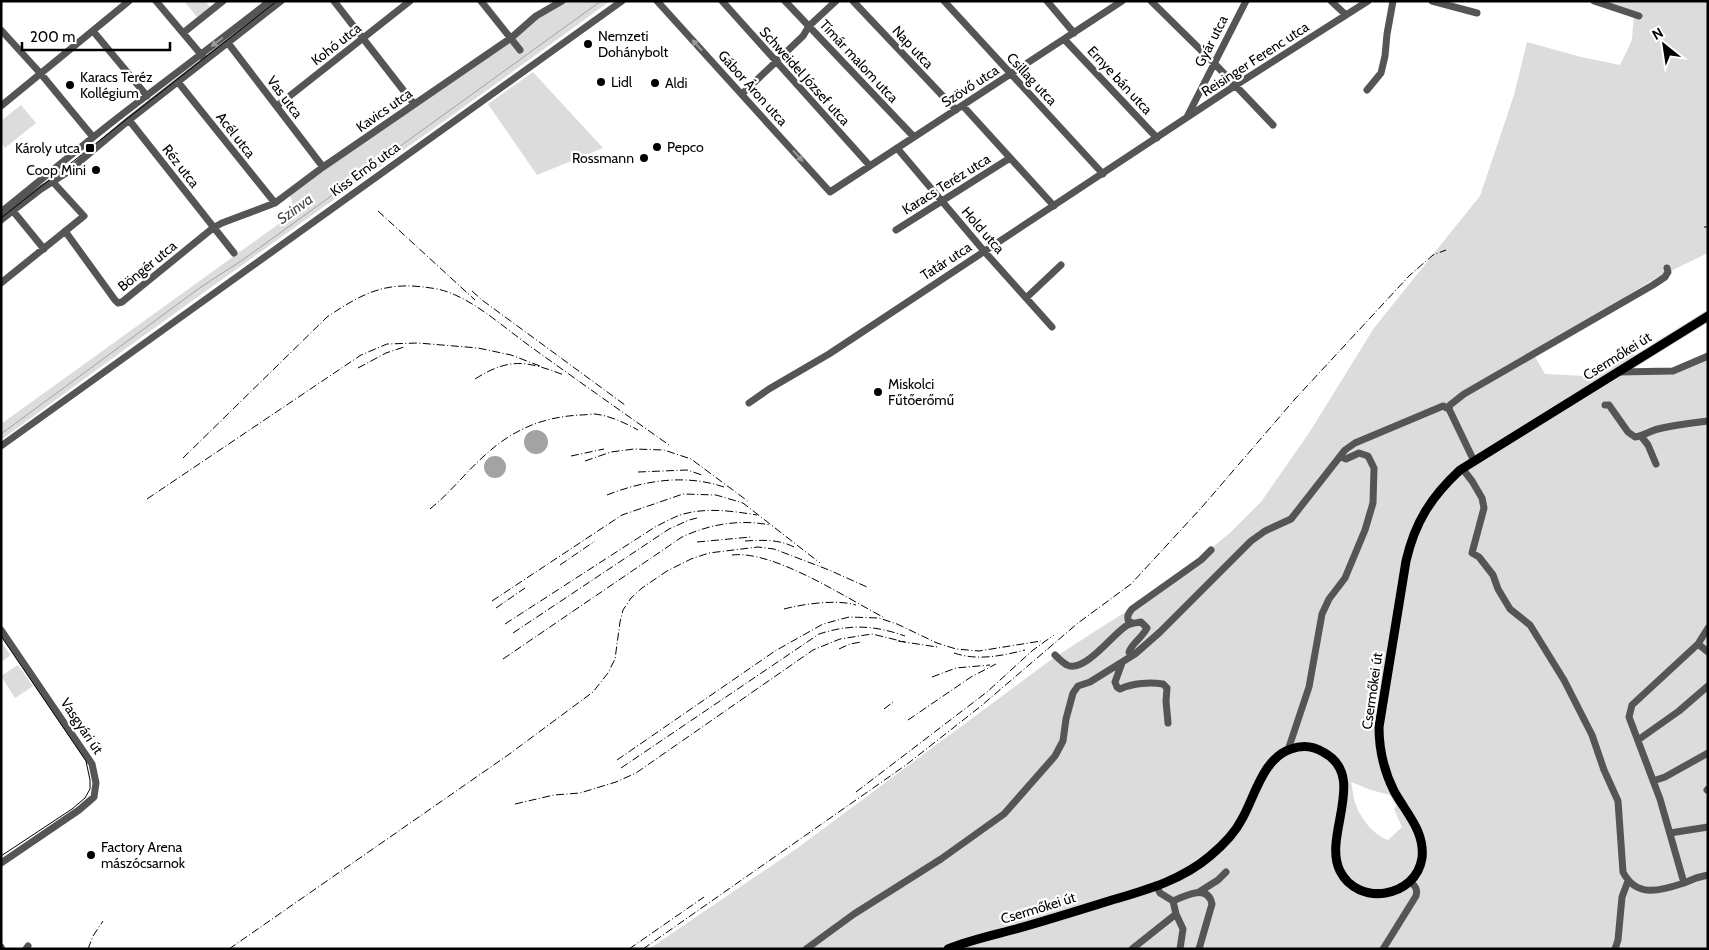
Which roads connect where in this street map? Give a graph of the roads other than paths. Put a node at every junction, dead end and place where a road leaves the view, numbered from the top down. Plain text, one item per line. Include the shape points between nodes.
1 (129, 1) edge
2 (156, 1) edge
3 (223, 1) edge
4 (270, 1) edge
5 (281, 1) edge
6 (334, 1) edge
7 (410, 1) edge
8 (481, 1) edge
9 (562, 1) edge
10 (622, 1) edge
11 (657, 1) edge
12 (722, 1) edge
13 (836, 1) edge
14 (853, 1) edge
15 (944, 1) edge
16 (1047, 1) edge
17 (1122, 1) edge
18 (1151, 1) edge
19 (1246, 1) edge
20 (1331, 1) edge
21 (1368, 1) edge
22 (1393, 1) edge
23 (1432, 1) edge
24 (786, 2) edge
25 (1598, 2) edge
26 (1477, 12) dead end
27 (1346, 15) junction
28 (1639, 16) dead end
29 (809, 26) junction
30 (1, 30) edge
31 (94, 31) junction
32 (183, 33) junction
33 (1074, 33) junction
34 (363, 38) junction
35 (511, 38) junction
36 (1064, 39) junction
37 (228, 43) junction
38 (520, 50) dead end
39 (204, 58) junction
40 (776, 63) junction
41 (1214, 63) junction
42 (41, 74) junction
43 (1011, 75) junction
44 (178, 82) junction
45 (1236, 85) junction
46 (1367, 90) dead end
47 (742, 94) junction
48 (147, 96) junction
49 (414, 104) junction
50 (1, 106) edge
51 (277, 106) junction
52 (963, 106) junction
53 (956, 110) junction
54 (1186, 119) junction
55 (129, 120) junction
56 (1273, 125) dead end
57 (93, 137) junction
58 (914, 137) junction
59 (1157, 138) junction
60 (897, 148) junction
61 (1010, 158) junction
62 (870, 166) junction
63 (323, 168) junction
64 (1103, 174) junction
65 (52, 181) junction
66 (830, 192) joint
67 (942, 202) junction
68 (274, 203) junction
69 (1054, 206) junction
70 (13, 211) junction
71 (1, 212) edge
72 (1, 220) edge
73 (213, 228) junction
74 (896, 230) dead end
75 (66, 231) junction
76 (44, 249) junction
77 (984, 251) junction
78 (234, 253) dead end
79 (1061, 265) dead end
80 (1667, 268) dead end
81 (1, 284) edge
82 (1026, 298) junction
83 (1708, 316) edge
84 (1052, 327) dead end
85 (1708, 356) edge
86 (1618, 372) junction
87 (749, 403) dead end
88 (1605, 405) dead end
89 (1449, 409) junction
90 (1708, 421) edge
91 (1641, 436) junction
92 (1, 446) edge
93 (1341, 457) junction
94 (1474, 461) junction
95 (1656, 464) dead end
96 (1460, 470) junction
97 (1211, 550) dead end
98 (1133, 623) junction
99 (1708, 628) edge
100 (1, 630) edge
101 (1698, 644) junction
102 (1708, 652) edge
103 (1135, 654) junction
104 (1055, 655) dead end
105 (1122, 663) junction
106 (1708, 686) edge
107 (1168, 723) dead end
108 (1638, 740) junction
109 (1288, 750) junction
110 (1708, 752) edge
111 (1653, 781) junction
112 (1708, 827) edge
113 (1670, 833) junction
114 (1, 863) edge
115 (1226, 872) dead end
116 (1708, 875) edge
117 (1410, 881) junction
118 (1628, 882) junction
119 (1684, 883) junction
120 (1156, 885) junction
121 (1199, 892) junction
122 (1173, 901) junction
123 (1176, 914) junction
124 (1141, 946) edge
125 (806, 949) edge
126 (948, 949) edge
127 (1132, 949) edge
128 (1180, 949) edge
129 (1199, 949) edge
130 (1383, 949) edge
131 (1615, 949) edge

1 - 31 street
2 - 32 street
3 - 32 street
4 -> 39 street
5 - 37 street
6 - 34 street
7 - 34 street, Kohó utca
8 - 35 street
9 - 35 street, Kavics utca via 536,16
10 - 92 street, Kiss Ernő utca
47 -> 11 street, Gábor Áron utca
12 - 40 street, Schweidel József utca
13 - 29 street
14 - 53 street, Nap utca
15 - 43 street, Csillag utca
16 - 33 street
17 - 33 street, Szövő utca
18 - 41 street
19 - 41 street, Gyár utca
20 - 27 street
21 - 27 street, Reisinger Ferenc utca
22 - 46 street via 1381,73
23 - 26 street
24 - 29 street, Tímár malom utca
25 - 28 street
27 - 45 street, Reisinger Ferenc utca
29 - 40 street
29 - 58 street, Tímár malom utca
30 - 42 street
31 - 42 street
31 - 48 street
32 - 39 street
33 - 36 street, Szövő utca
34 - 49 street
34 - 51 street, Kohó utca
35 - 38 street
35 - 49 street, Kavics utca
36 - 43 street, Szövő utca
36 - 59 street, Ernye bán utca
37 - 39 street
37 - 51 street, Vas utca
39 - 44 street
39 - 48 street
40 - 47 street
40 - 62 street, Schweidel József utca
41 - 45 street
41 - 54 street, Gyár utca
42 - 50 street
42 - 57 street
43 - 52 street, Szövő utca
43 - 64 street, Csillag utca
44 - 55 street
44 - 68 street, Acél utca
45 - 54 street, Reisinger Ferenc utca
45 - 56 street
47 -> 66 street, Gábor Áron utca
48 - 57 street
49 - 63 street, Kavics utca
51 - 63 street, Vas utca
52 - 53 street, Szövő utca
52 - 61 street
53 - 58 street, Szövő utca
54 - 59 street, Reisinger Ferenc utca
55 - 65 street
55 - 73 street, Réz utca
57 - 71 street
58 - 60 street, Szövő utca
59 - 64 street, Tatár utca
60 - 62 street, Szövő utca
60 - 67 street, Hold utca
61 - 67 street, Karacs Teréz utca
61 - 69 street
62 - 66 street, Szövő utca
63 - 68 street, Kavics utca
64 - 69 street, Tatár utca
65 - 70 street
65 - 75 street via 84,216
67 - 74 street, Karacs Teréz utca
67 - 77 street, Hold utca
68 - 73 street, Kavics utca
69 - 77 street, Tatár utca
70 - 72 street
70 - 76 street
73 - 75 street, Böngér utca via 118,303
73 - 78 street, Réz utca
75 - 76 street
76 - 81 street
77 - 82 street, Hold utca
77 - 87 street, Tatár utca
79 - 82 street
80 - 89 street via 1665,277 1653,285 1464,394
82 - 84 street, Hold utca
83 - 86 main road, Csermőkei út
85 - 86 street via 1673,371
86 - 94 main road, Csermőkei út
88 - 91 street via 1609,405 1628,432 1635,437
89 - 93 street via 1443,406 1362,439 1345,450
89 - 94 street
90 - 91 street via 1669,426
91 - 95 street
93 - 103 street via 1292,519 1251,541
93 - 109 street via 1346,459 1359,453 1368,456 1374,468 1373,503 1345,578 1328,599 1322,614 1309,687
94 - 96 main road, Csermőkei út
96 - 117 main road, Csermőkei út via 1428,505 1413,535 1381,712 1379,734 1384,764 1394,791 1421,838 1422,860
96 - 118 street via 1472,481 1484,508 1472,553 1492,575 1510,609 1530,625 1592,734 1618,801 1623,872
97 - 98 street via 1132,609 1128,619
98 - 103 street via 1141,622 1147,628 1130,649 1131,655
98 - 104 street via 1084,663 1067,666
99 - 101 street
100 - 114 street, Vasgyári út via 92,764 96,783 94,797 79,810
101 - 102 street
101 - 108 street via 1632,705 1629,717
103 - 105 street
105 - 107 street via 1115,682 1120,689 1154,683 1167,688
105 - 125 street via 1078,686 1066,719 1064,740 1055,756 1004,814
106 - 108 street
108 - 111 street
109 - 117 main road via 1318,749 1333,760 1342,774 1344,795 1335,857 1344,878 1363,892 1377,894 1390,893
109 - 120 main road, Csermőkei út via 1270,765 1228,839 1202,863
110 - 111 street
111 - 113 street
112 - 113 street
113 - 119 street
115 - 121 street
116 - 119 street
117 - 130 street via 1417,891 1416,896
118 - 119 street via 1637,889 1654,890
118 - 131 street via 1622,897
120 - 122 street via 1160,893
120 - 126 main road, Csermőkei út
121 - 122 street
121 - 129 street via 1207,893 1212,904
122 - 123 street
123 - 124 street
123 - 128 street via 1183,928
124 - 127 street

